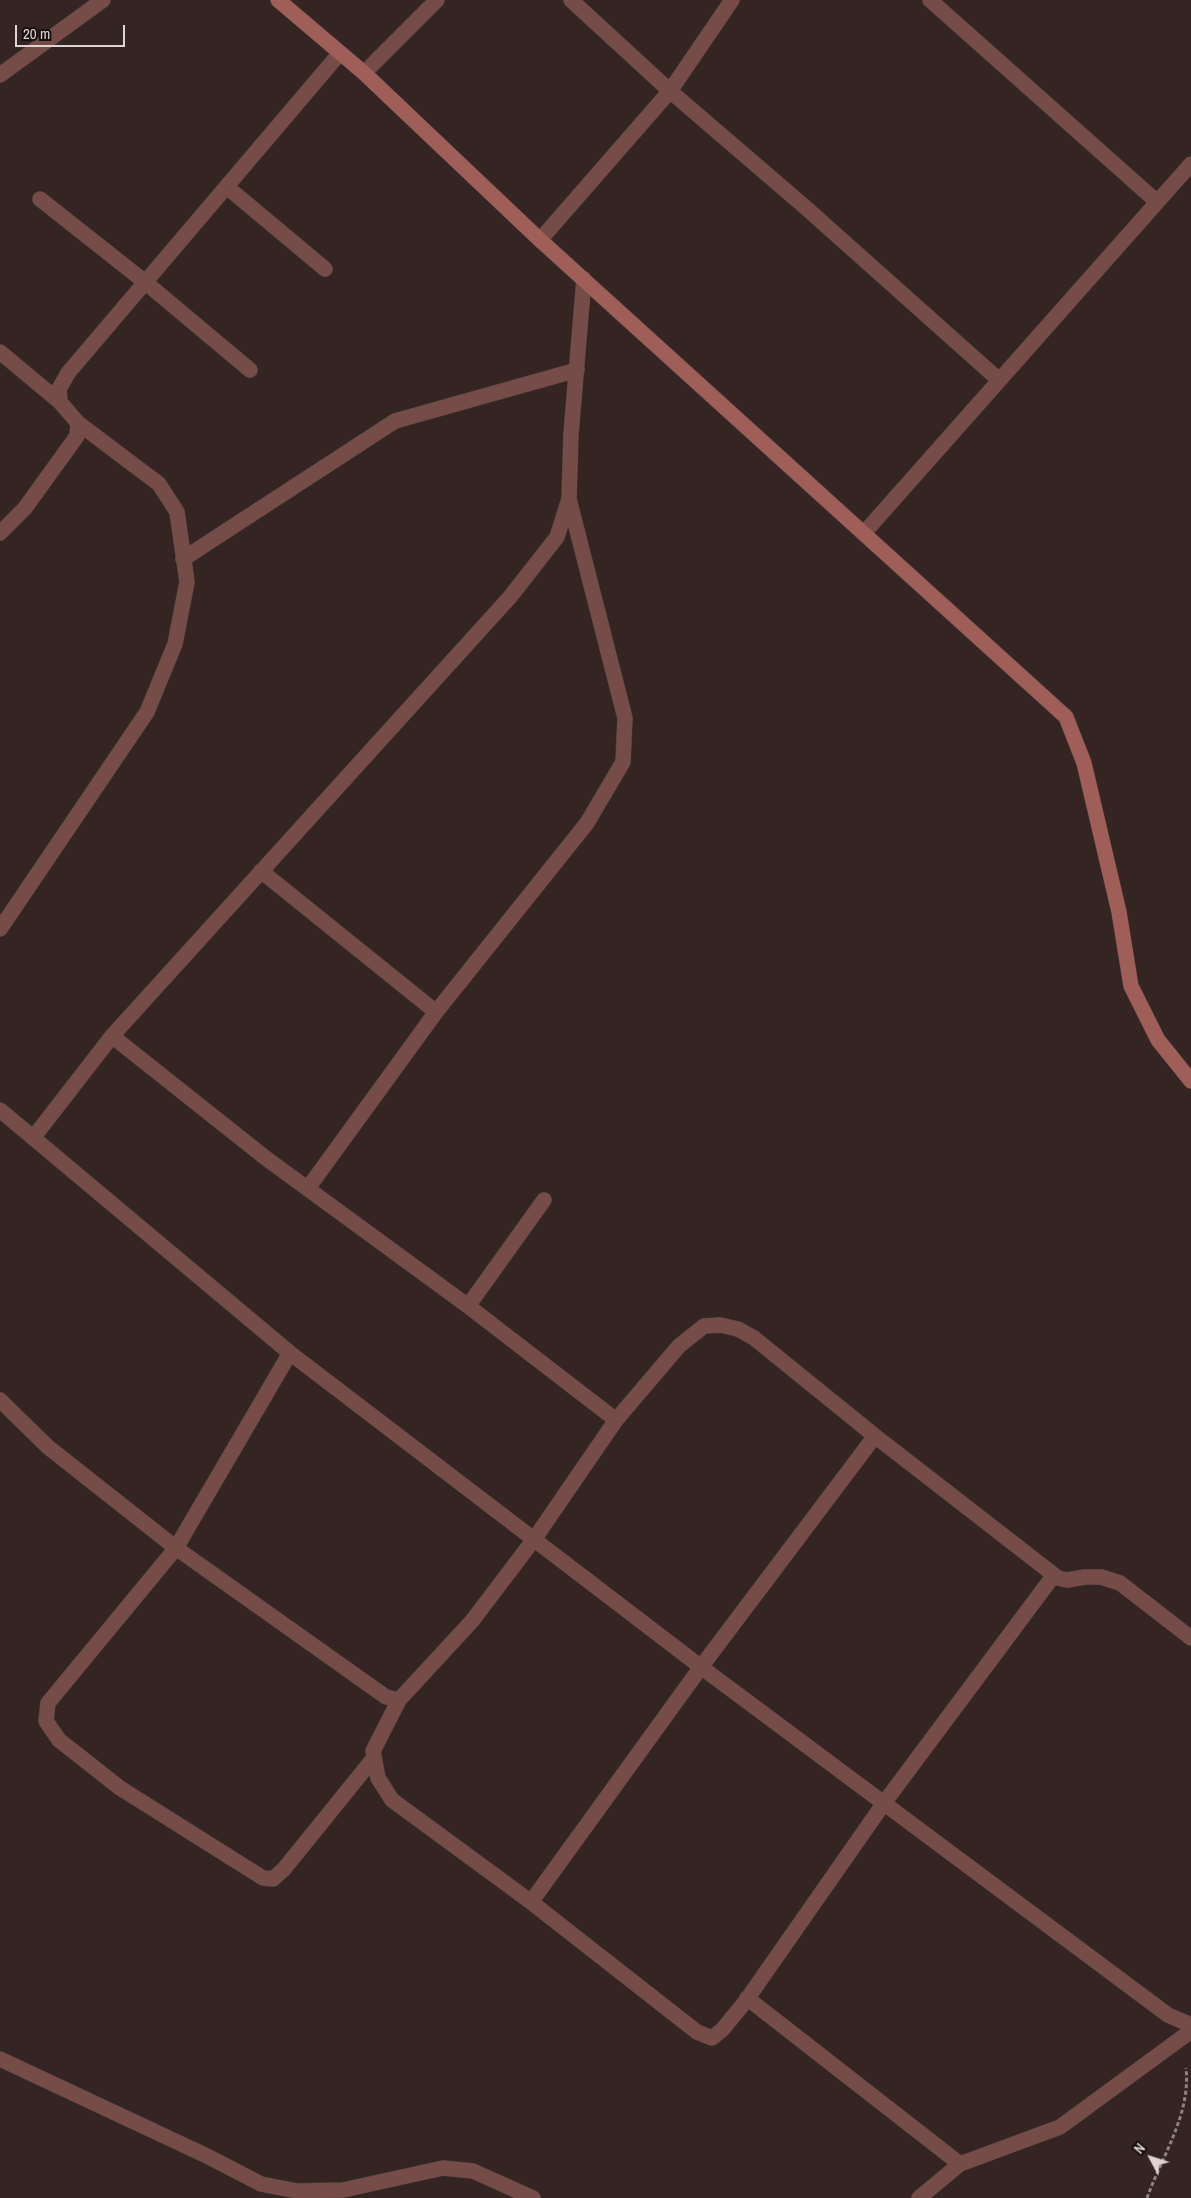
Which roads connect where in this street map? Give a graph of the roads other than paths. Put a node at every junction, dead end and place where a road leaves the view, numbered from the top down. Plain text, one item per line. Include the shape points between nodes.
1 (103, 0) edge
2 (278, 0) edge
3 (437, 0) edge
4 (571, 0) edge
5 (732, 0) edge
6 (930, 0) edge
7 (340, 53) junction
8 (364, 73) junction
9 (0, 75) edge
10 (670, 91) junction
11 (1191, 164) edge
12 (226, 187) junction
13 (40, 199) dead end
14 (1156, 201) junction
15 (540, 240) junction
16 (325, 269) dead end
17 (584, 279) junction
18 (145, 282) junction
19 (0, 352) edge
20 (250, 370) dead end
21 (577, 370) junction
22 (999, 380) junction
23 (60, 402) junction
24 (78, 422) junction
25 (569, 498) junction
26 (0, 533) edge
27 (864, 533) junction
28 (183, 559) junction
29 (261, 871) junction
30 (0, 929) edge
31 (436, 1012) junction
32 (112, 1036) junction
33 (1191, 1081) edge
34 (0, 1110) edge
35 (33, 1138) junction
36 (308, 1188) junction
37 (544, 1200) dead end
38 (468, 1306) junction
39 (290, 1353) junction
40 (0, 1400) edge
41 (616, 1420) junction
42 (875, 1436) junction
43 (535, 1538) junction
44 (176, 1548) junction
45 (1054, 1575) junction
46 (1191, 1638) edge
47 (701, 1667) junction
48 (399, 1700) junction
49 (373, 1759) junction
50 (884, 1803) junction
51 (531, 1902) junction
52 (747, 1998) junction
53 (1191, 2025) edge
54 (1191, 2031) edge
55 (0, 2059) edge
56 (960, 2164) junction
57 (533, 2198) edge
58 (919, 2198) edge

1 - 9 street
2 - 7 street
3 - 8 street
4 - 10 street
5 - 10 street
6 - 14 street
7 - 8 street
7 - 12 street
8 - 15 street
10 - 15 street
10 - 22 street via 805,206
11 - 14 street
12 - 16 street
12 - 18 street
13 - 18 street
14 - 22 street
15 - 17 street
17 - 21 street
17 - 27 street
18 - 20 street
18 - 23 street via 68,373 60,390
19 - 23 street
21 - 25 street
21 - 28 street via 395,421
22 - 27 street
23 - 24 street
24 - 26 street via 77,436 66,454 25,508
24 - 28 street via 159,484 177,512
25 - 29 street via 557,537 510,597
25 - 31 street via 625,718 623,762 588,823
27 - 33 street via 1066,717 1084,763 1119,912 1131,986 1158,1040
28 - 30 street via 186,582 175,644 147,712
29 - 31 street
29 - 32 street
31 - 36 street
32 - 35 street
32 - 36 street
34 - 35 street
35 - 39 street
36 - 38 street
37 - 38 street
38 - 41 street
39 - 43 street
39 - 44 street
40 - 44 street via 48,1447
41 - 42 street via 679,1346 704,1326 720,1325 738,1329 754,1338
41 - 43 street
42 - 45 street
42 - 47 street
43 - 47 street
43 - 48 street via 472,1621
44 - 48 street via 386,1698
44 - 49 street via 48,1703 46,1721 59,1740 120,1788 256,1874 273,1879
45 - 46 street via 1067,1580 1101,1577 1120,1583
45 - 50 street
47 - 50 street
47 - 51 street
48 - 49 street via 373,1752
49 - 51 street via 378,1778 392,1800
50 - 52 street
50 - 53 street via 1168,2015
51 - 52 street via 697,2032 712,2038
52 - 56 street
54 - 56 street via 1060,2127
55 - 57 street via 261,2184 297,2190 344,2190 443,2168 472,2171
56 - 58 street

